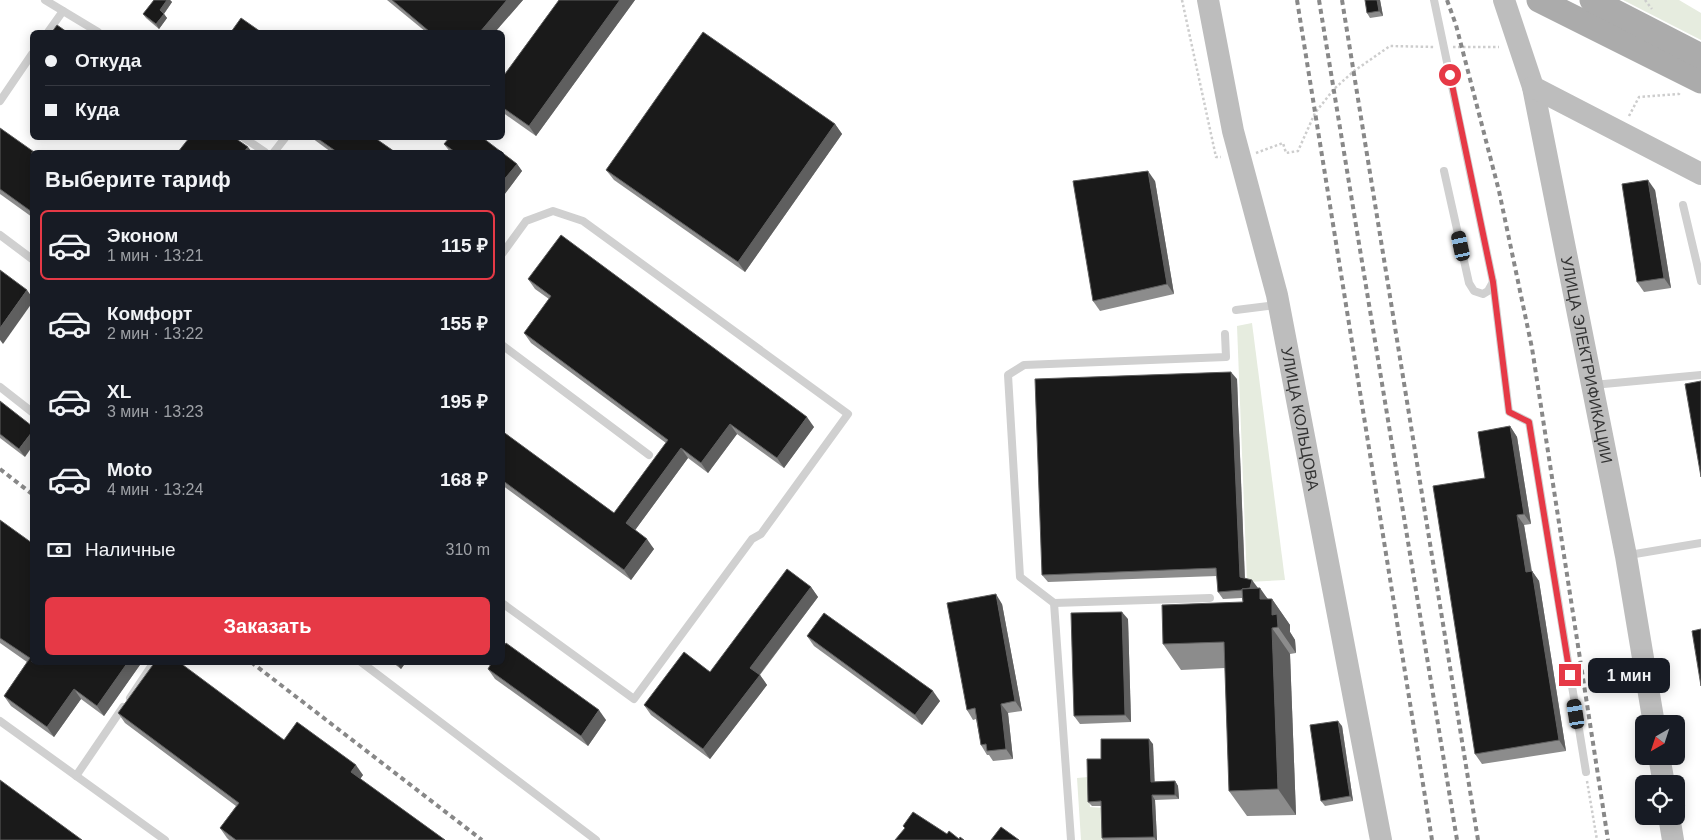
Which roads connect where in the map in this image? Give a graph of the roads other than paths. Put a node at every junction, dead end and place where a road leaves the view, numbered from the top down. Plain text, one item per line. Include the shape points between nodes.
1 (45, 0) edge
2 (1208, 0) edge
3 (1434, 0) edge
4 (1504, 0) edge
5 (1539, 0) edge
6 (1592, 0) edge
7 (63, 11) junction
8 (1644, 29) junction
9 (49, 30) edge
10 (95, 30) edge
11 (1701, 56) edge
12 (30, 57) edge
13 (1701, 81) edge
14 (1533, 87) junction
15 (0, 101) edge
16 (1576, 109) junction
17 (1541, 125) junction
18 (247, 140) edge
19 (283, 140) edge
20 (262, 150) edge
21 (276, 150) edge
22 (1444, 171) dead end
23 (1701, 174) edge
24 (1683, 205) dead end
25 (0, 235) edge
26 (505, 250) edge
27 (30, 258) edge
28 (1701, 281) edge
29 (1493, 282) junction
30 (1279, 305) junction
31 (1236, 310) dead end
32 (1225, 334) dead end
33 (505, 347) edge
34 (1701, 375) edge
35 (1593, 385) junction
36 (0, 387) edge
37 (30, 410) edge
38 (649, 455) dead end
39 (1701, 543) edge
40 (1626, 556) junction
41 (1210, 598) dead end
42 (1054, 603) junction
43 (505, 605) edge
44 (152, 665) edge
45 (365, 665) edge
46 (1652, 715) edge
47 (0, 721) edge
48 (1586, 772) road end
49 (76, 776) junction
50 (1675, 825) edge
51 (165, 840) edge
52 (596, 840) edge
53 (1071, 840) edge
54 (1381, 840) edge
55 (1673, 840) edge

1 - 7 lane
2 - 30 main road, УЛИЦА КОЛЬЦОВА via 1240,159
3 - 29 lane, bridge
4 - 14 main road, УЛИЦА ЭЛЕКТРИФИКАЦИИ
5 - 8 main road
6 - 8 main road
7 - 9 lane
7 - 10 lane
8 - 11 main road
8 - 13 main road
12 - 15 lane
14 - 16 main road
14 - 17 main road, УЛИЦА ЭЛЕКТРИФИКАЦИИ
16 - 17 main road via 1555,115
16 - 23 main road
17 - 35 main road, УЛИЦА ЭЛЕКТРИФИКАЦИИ
18 - 20 lane
19 - 21 lane
22 - 29 lane via 1469,283 1474,291 1483,294 1488,292
24 - 28 lane
25 - 27 lane
26 - 43 lane via 526,221 553,211 583,221 848,414 634,699
29 - 48 lane via 1509,412 1529,422
30 - 31 lane
30 - 54 main road, УЛИЦА КОЛЬЦОВА
32 - 42 lane via 1226,356 1024,365 1008,375 1020,577
33 - 38 lane
34 - 35 lane
35 - 40 main road, УЛИЦА ЭЛЕКТРИФИКАЦИИ
36 - 37 lane
39 - 40 lane
40 - 46 main road, УЛИЦА ЭЛЕКТРИФИКАЦИИ
41 - 42 lane
42 - 53 lane
44 - 49 lane
45 - 52 lane
47 - 49 lane
49 - 51 lane
50 - 55 main road

